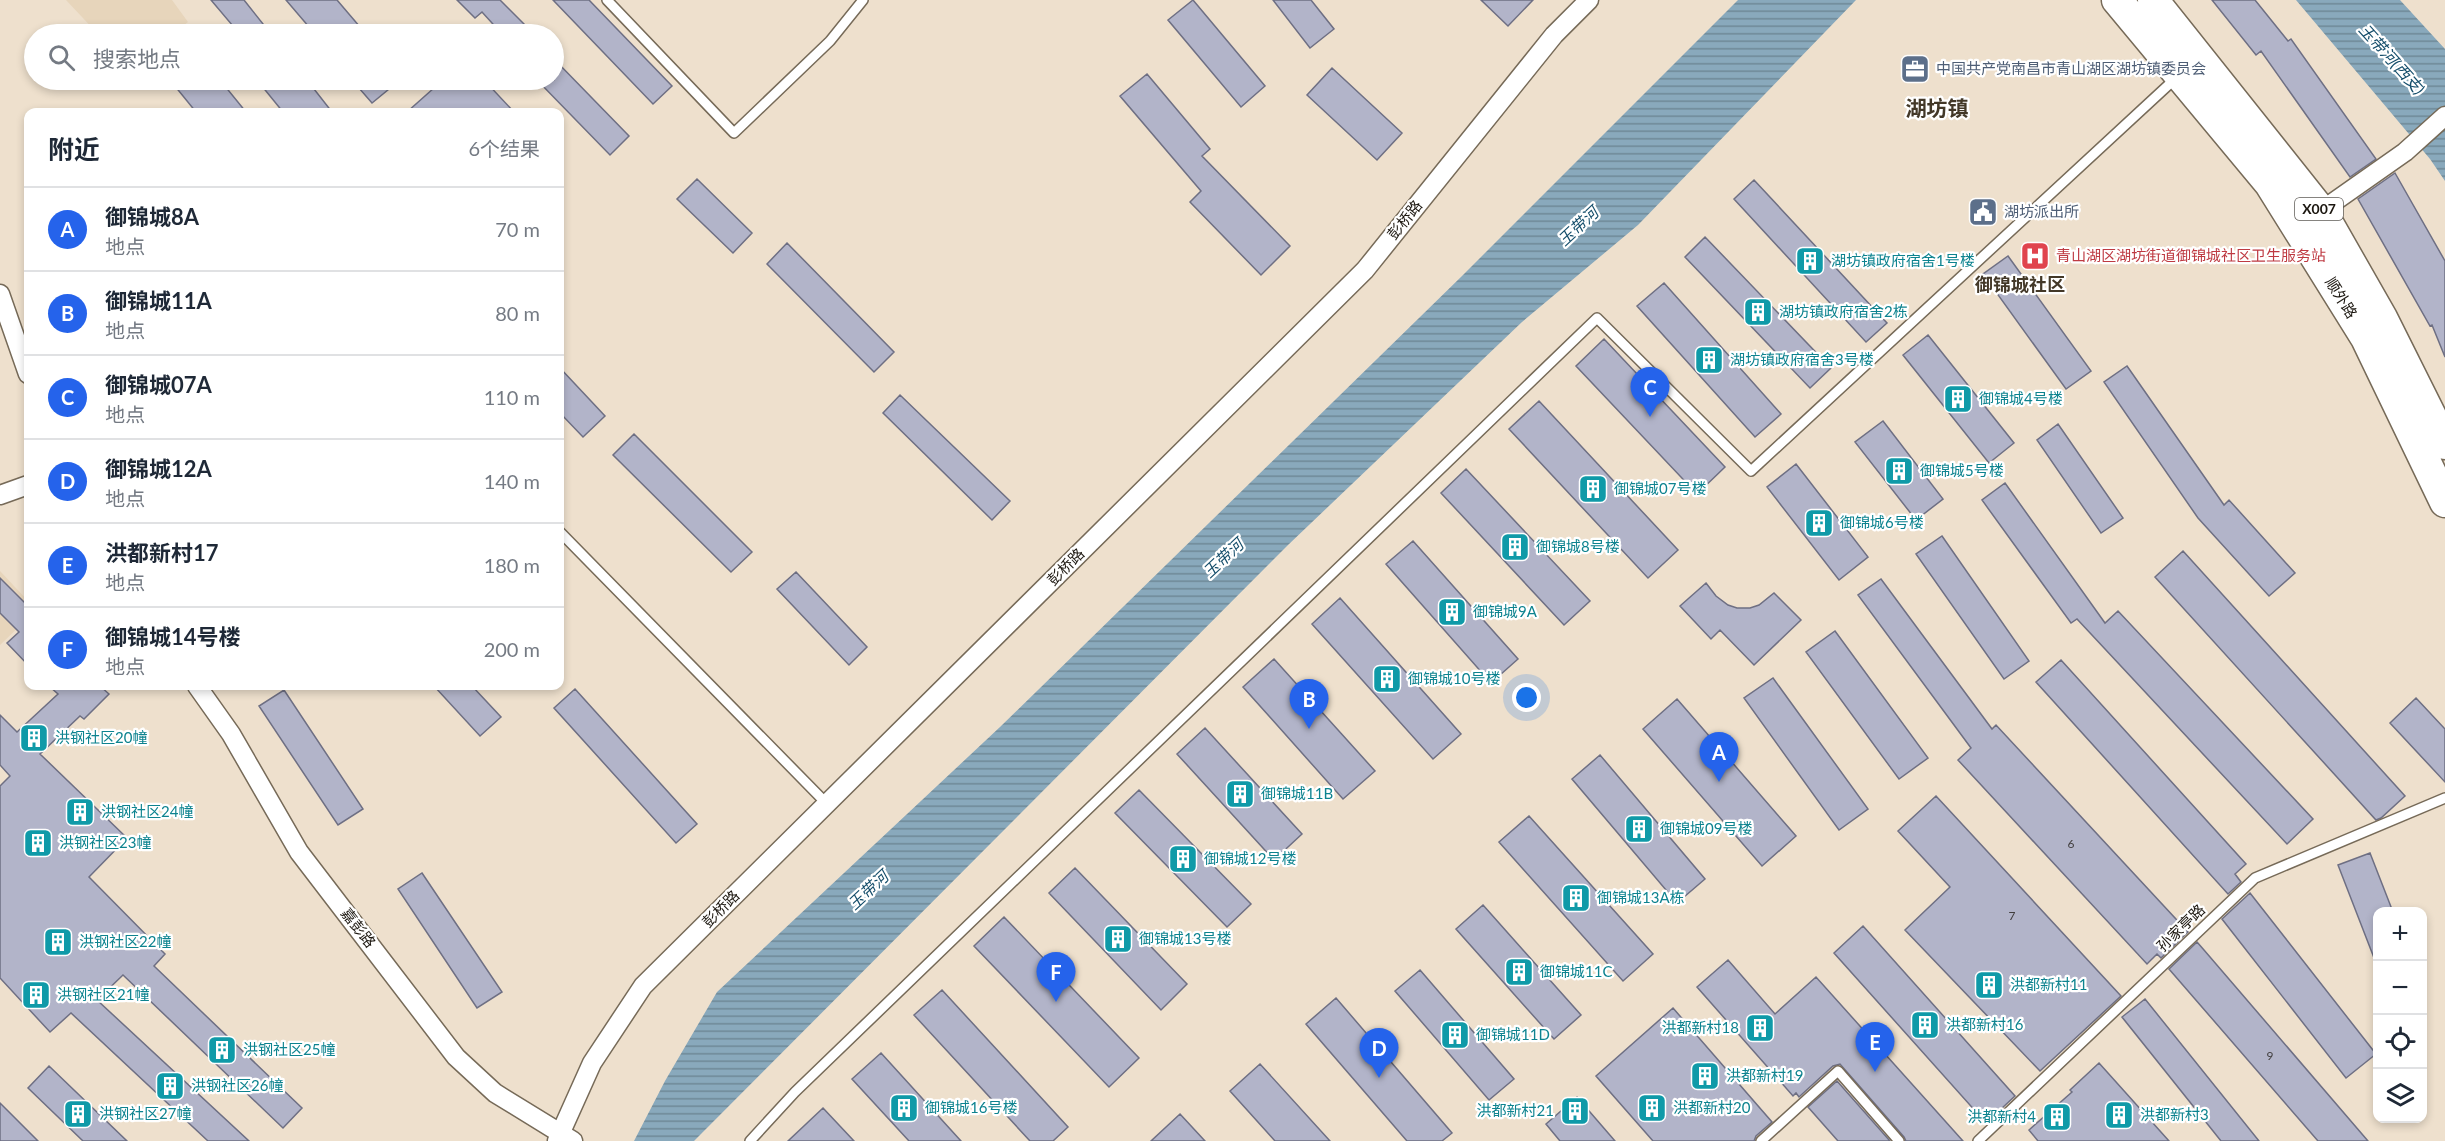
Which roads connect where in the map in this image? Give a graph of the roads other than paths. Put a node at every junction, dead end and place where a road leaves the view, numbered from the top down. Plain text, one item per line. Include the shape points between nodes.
1 (607, 0) edge
2 (863, 0) edge
3 (1589, 0) edge
4 (2117, 0) edge
5 (2153, 0) edge
6 (2180, 75) junction
7 (2445, 116) edge
8 (2321, 211) junction
9 (0, 294) edge
10 (24, 363) edge
11 (2445, 444) edge
12 (24, 486) edge
13 (0, 495) edge
14 (2445, 502) edge
15 (564, 536) edge
16 (200, 690) edge
17 (2445, 798) edge
18 (827, 804) junction
19 (563, 1139) edge
20 (750, 1141) edge
21 (1761, 1141) edge
22 (1899, 1141) edge
23 (1978, 1141) edge

1 - 2 lane via 734,133 830,41
3 - 18 street, 彭桥路 via 1554,35 1365,270
4 - 6 main road, 顺外路
5 - 8 main road, 顺外路 / X007
6 - 14 main road, 顺外路 via 2270,184 2366,338
6 - 20 lane via 1751,471 1597,318 795,1092
7 - 8 street via 2405,152
8 - 11 main road, 顺外路 / X007 via 2382,318
9 - 10 street
12 - 13 street
15 - 18 lane
16 - 19 street, 嘉彭路 via 231,734 299,852 456,1057 495,1093
17 - 23 lane, 孙家亭路 via 2255,878
18 - 19 street, 彭桥路 via 643,986 592,1063
21 - 22 lane via 1838,1071

